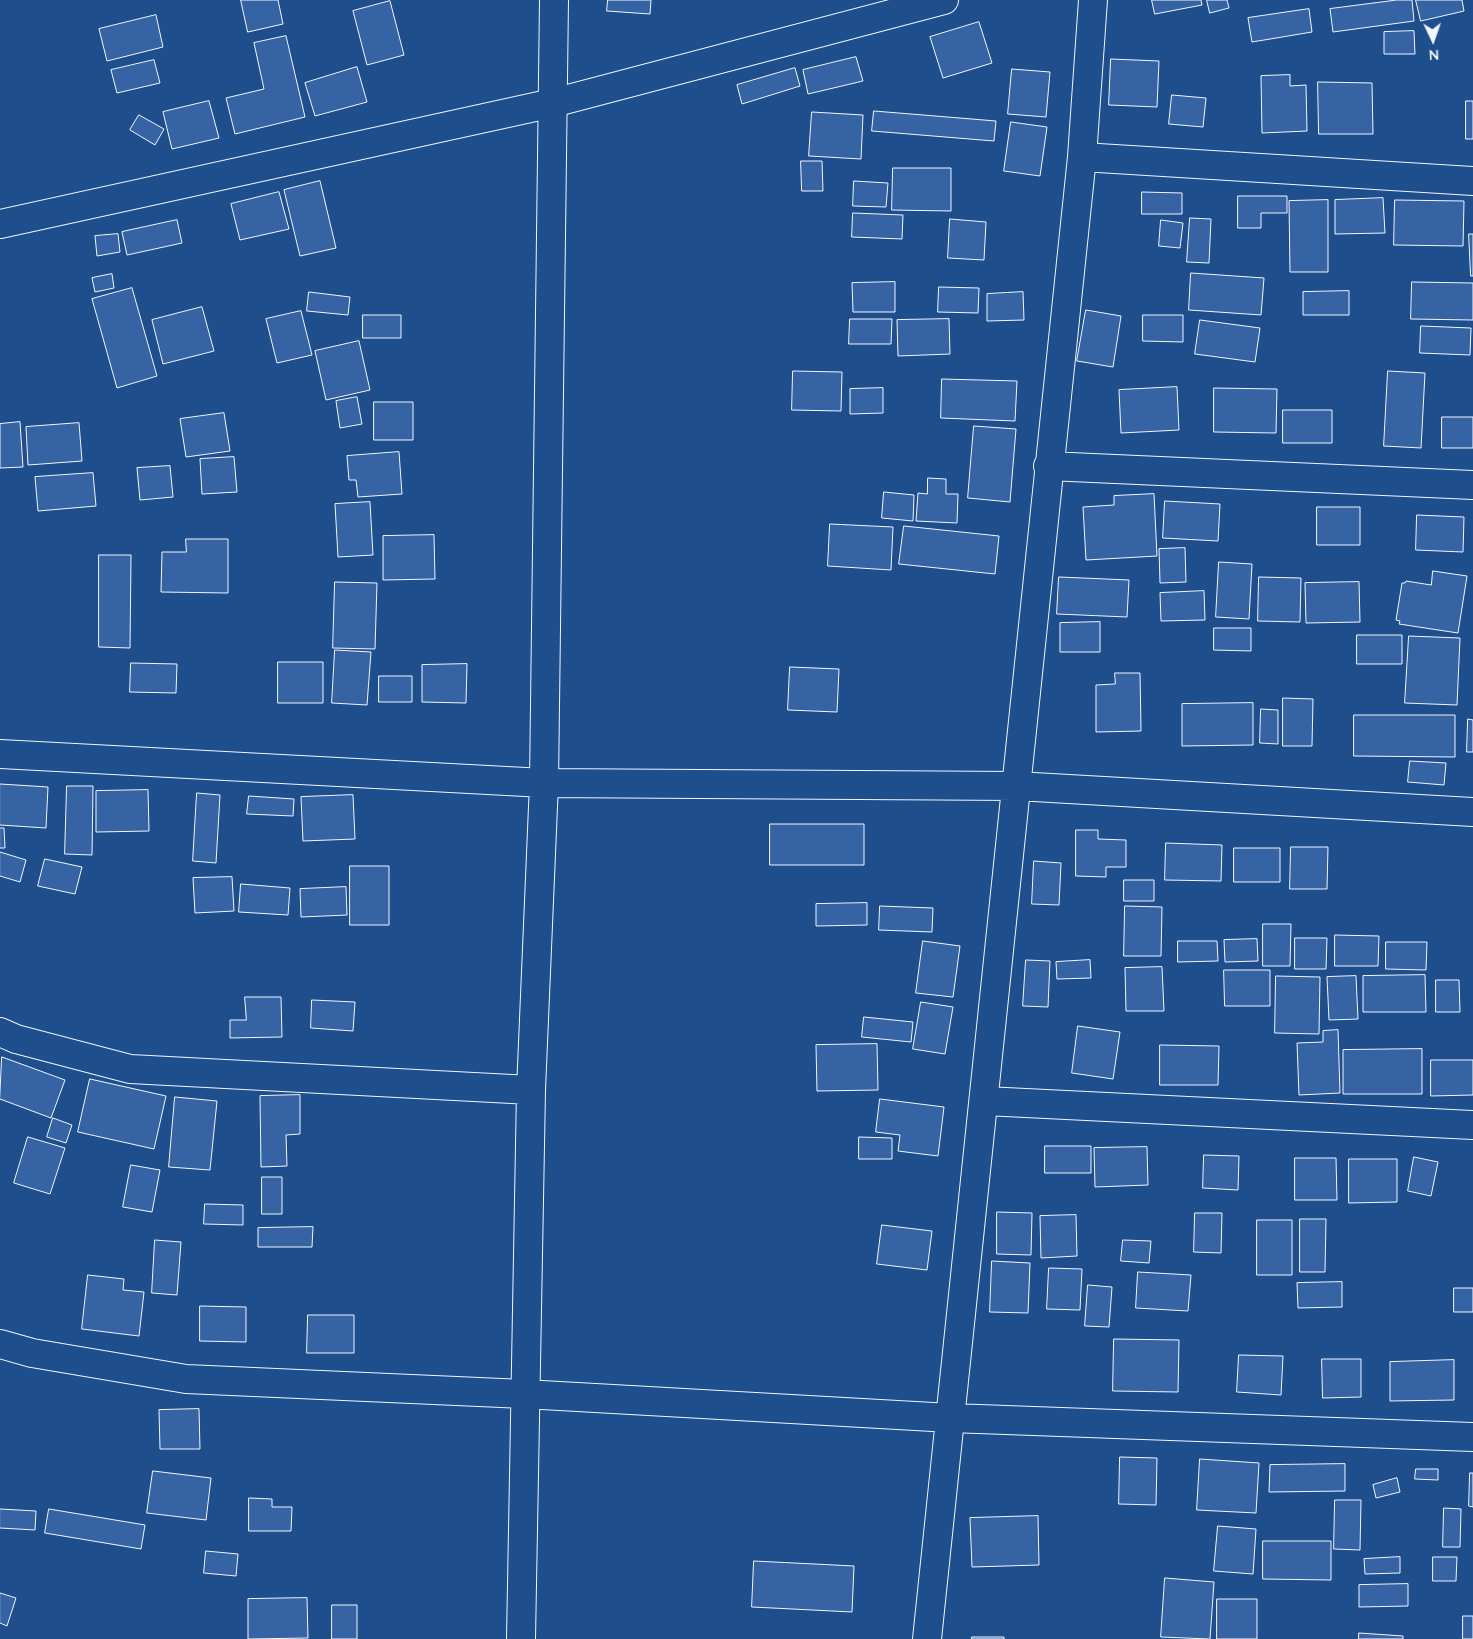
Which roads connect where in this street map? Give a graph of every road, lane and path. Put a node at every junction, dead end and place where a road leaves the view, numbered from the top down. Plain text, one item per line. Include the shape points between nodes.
1 (554, 0) edge
2 (944, 0) edge
3 (1093, 0) edge
4 (553, 103) junction
5 (1082, 157) junction
6 (1473, 181) edge
7 (0, 224) edge
8 (1048, 466) junction
9 (1473, 485) edge
10 (0, 754) edge
11 (544, 783) junction
12 (1016, 786) junction
13 (1473, 812) edge
14 (0, 1032) edge
15 (531, 1090) junction
16 (985, 1101) junction
17 (1473, 1125) edge
18 (0, 1344) edge
19 (524, 1394) junction
20 (952, 1418) junction
21 (1473, 1437) edge
22 (521, 1639) edge
23 (927, 1639) edge

1 - 4 street
2 - 4 street
3 - 5 street
4 - 7 street
4 - 11 street
5 - 6 street
5 - 8 street
8 - 9 street
8 - 12 street
10 - 11 street
11 - 12 street
11 - 15 street
12 - 13 street
12 - 16 street
14 - 15 street via 130,1069
15 - 19 street
16 - 17 street
16 - 20 street
18 - 19 street via 186,1379
19 - 20 street
19 - 22 street
20 - 21 street
20 - 23 street

